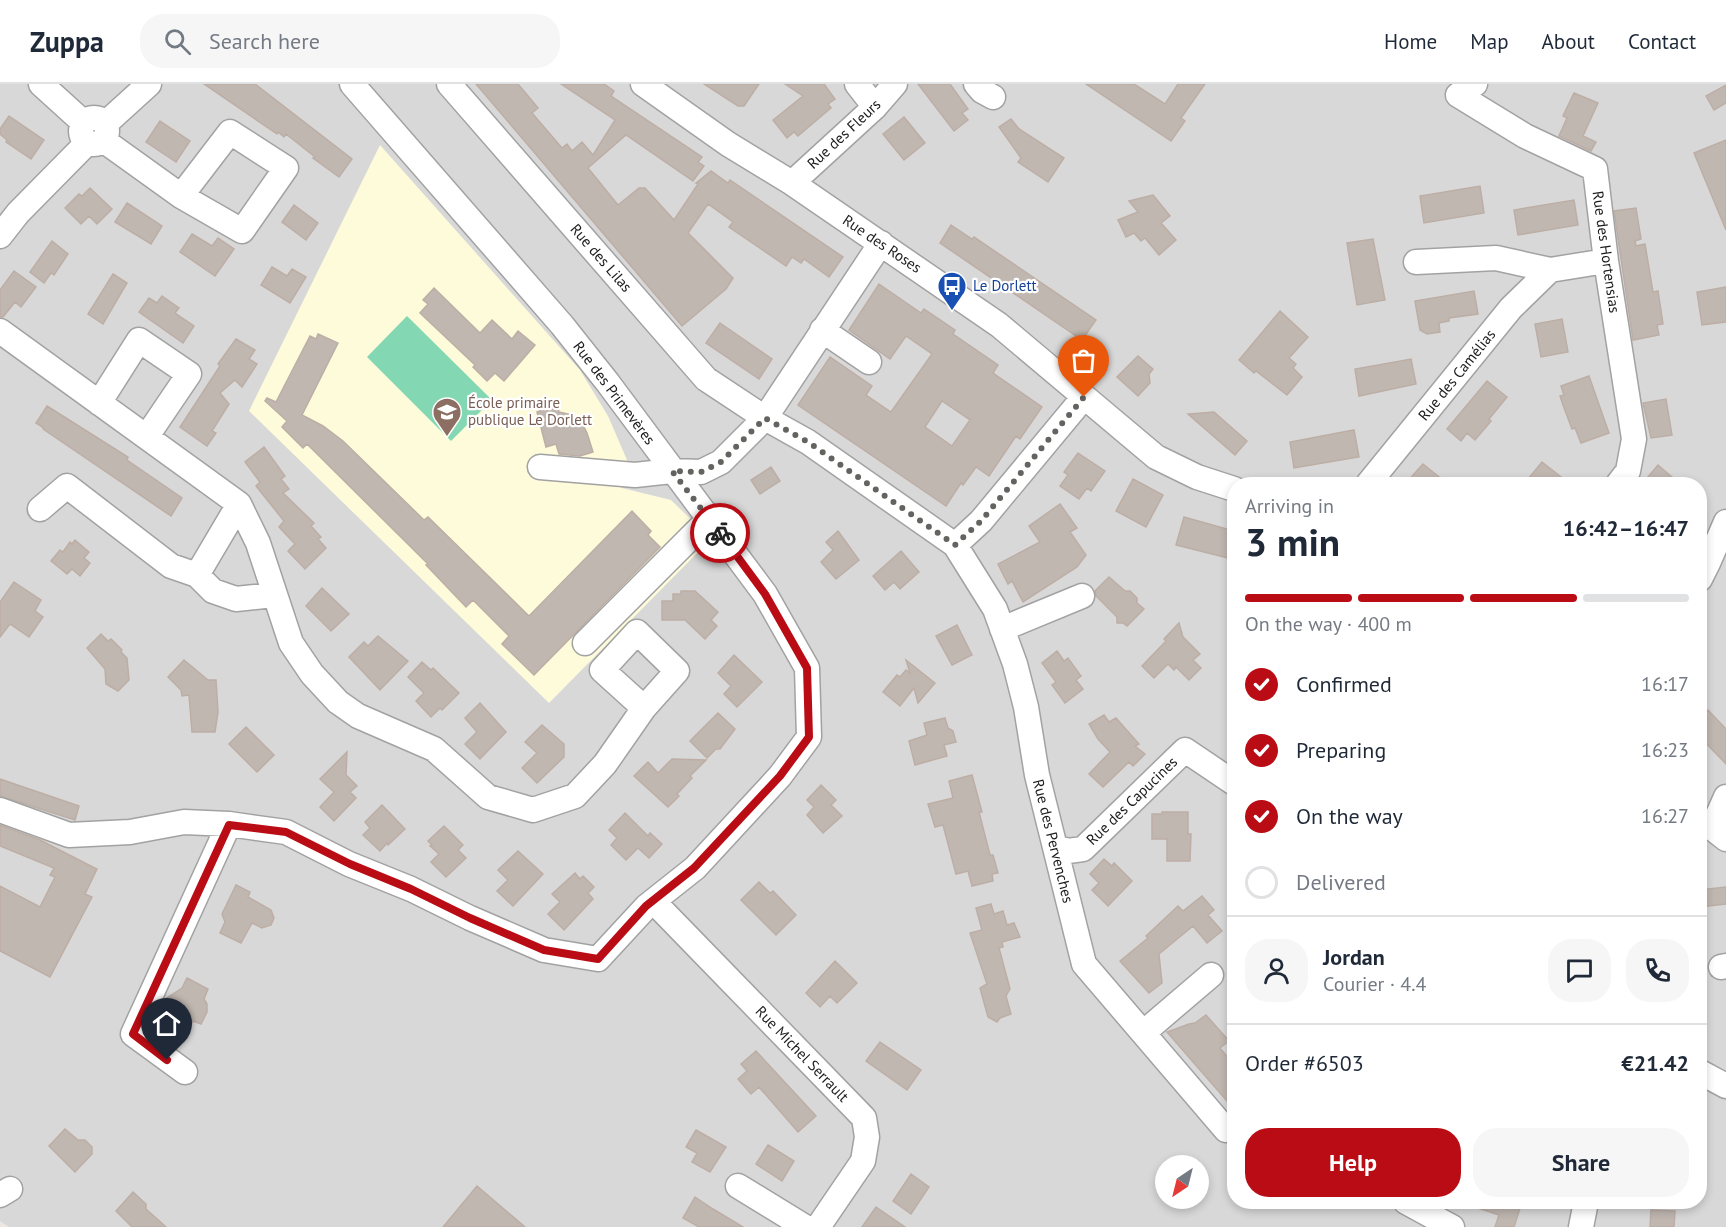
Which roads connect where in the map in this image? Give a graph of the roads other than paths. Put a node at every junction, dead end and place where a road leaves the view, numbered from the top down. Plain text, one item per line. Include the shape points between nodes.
1 (41, 84) edge
2 (149, 84) edge
3 (352, 84) edge
4 (449, 84) edge
5 (643, 84) edge
6 (857, 84) edge
7 (895, 84) edge
8 (1466, 89) edge
9 (875, 107) junction
10 (95, 132) junction
11 (792, 183) junction
12 (181, 195) dead end
13 (0, 236) edge
14 (881, 243) junction
15 (1606, 261) junction
16 (1416, 262) dead end
17 (1550, 270) junction
18 (822, 330) junction
19 (0, 331) edge
20 (869, 362) dead end
21 (1084, 397) junction
22 (99, 403) junction
23 (765, 418) junction
24 (147, 436) junction
25 (540, 467) dead end
26 (672, 471) junction
27 (1374, 477) edge
28 (1623, 477) edge
29 (1227, 487) edge
30 (238, 504) junction
31 (40, 509) dead end
32 (1726, 522) edge
33 (700, 528) dead end
34 (955, 545) junction
35 (1707, 564) edge
36 (197, 575) junction
37 (274, 595) junction
38 (1082, 596) dead end
39 (1002, 629) junction
40 (585, 643) dead end
41 (644, 708) dead end
42 (1227, 778) edge
43 (1726, 797) edge
44 (0, 810) edge
45 (229, 825) junction
46 (1726, 838) edge
47 (1055, 847) junction
48 (654, 902) junction
49 (1211, 975) dead end
50 (1143, 1033) junction
51 (184, 1072) dead end
52 (1707, 1076) edge
53 (1726, 1086) edge
54 (1227, 1129) edge
55 (738, 1186) dead end
56 (1419, 1209) edge
57 (1585, 1209) edge
58 (805, 1227) edge
59 (819, 1227) edge
60 (1452, 1227) edge
61 (1581, 1227) edge

1 - 10 street
2 - 10 street
3 - 26 street, Rue des Primevères via 562,325
4 - 23 street, Rue des Lilas via 706,379
5 - 11 street, Rue des Roses
6 - 9 street
7 - 9 street, Rue des Fleurs
8 - 15 street, Rue des Hortensias via 1525,136 1595,169
9 - 11 street, Rue des Fleurs
10 - 12 street
10 - 13 street
11 - 14 street, Rue des Roses
14 - 18 street
14 - 21 street, Rue des Roses via 999,325
15 - 17 street
15 - 28 street, Rue des Hortensias via 1634,439
16 - 17 street via 1497,258
17 - 27 street, Rue des Camélias via 1511,308
18 - 20 street
18 - 23 street
19 - 22 street
21 - 29 street, Rue des Roses via 1156,457
21 - 34 street via 981,521
22 - 24 street
22 - 24 street via 139,340 189,374
23 - 26 street via 721,462 701,472
23 - 34 street, Rue des Lilas via 808,442
24 - 30 street
25 - 26 street via 635,475
26 - 48 street, Rue des Primevères via 765,594 807,668 809,737 780,776 694,868
30 - 36 street
30 - 37 street via 258,543
31 - 36 street via 67,486 171,566
32 - 35 street
33 - 40 street
34 - 39 street, Rue des Pervenches via 995,609
36 - 37 street via 213,591 236,599
37 - 41 street via 291,643 338,702 358,716 434,749 488,797 533,810 575,796 605,764
38 - 39 street
39 - 47 street, Rue des Pervenches via 1026,706 1037,775
42 - 47 street, Rue des Capucines via 1185,750 1083,849 1068,851
43 - 46 street via 1712,828
44 - 45 street via 69,835 130,832 184,822
45 - 48 street via 286,832 544,950 598,959
45 - 51 street via 133,1034
47 - 50 street, Rue des Pervenches via 1084,964
48 - 59 street, Rue Michel Serrault via 864,1118 867,1137 863,1161
49 - 50 street
50 - 54 street, Rue des Pervenches
52 - 53 street
55 - 58 street
56 - 60 street
57 - 61 street

